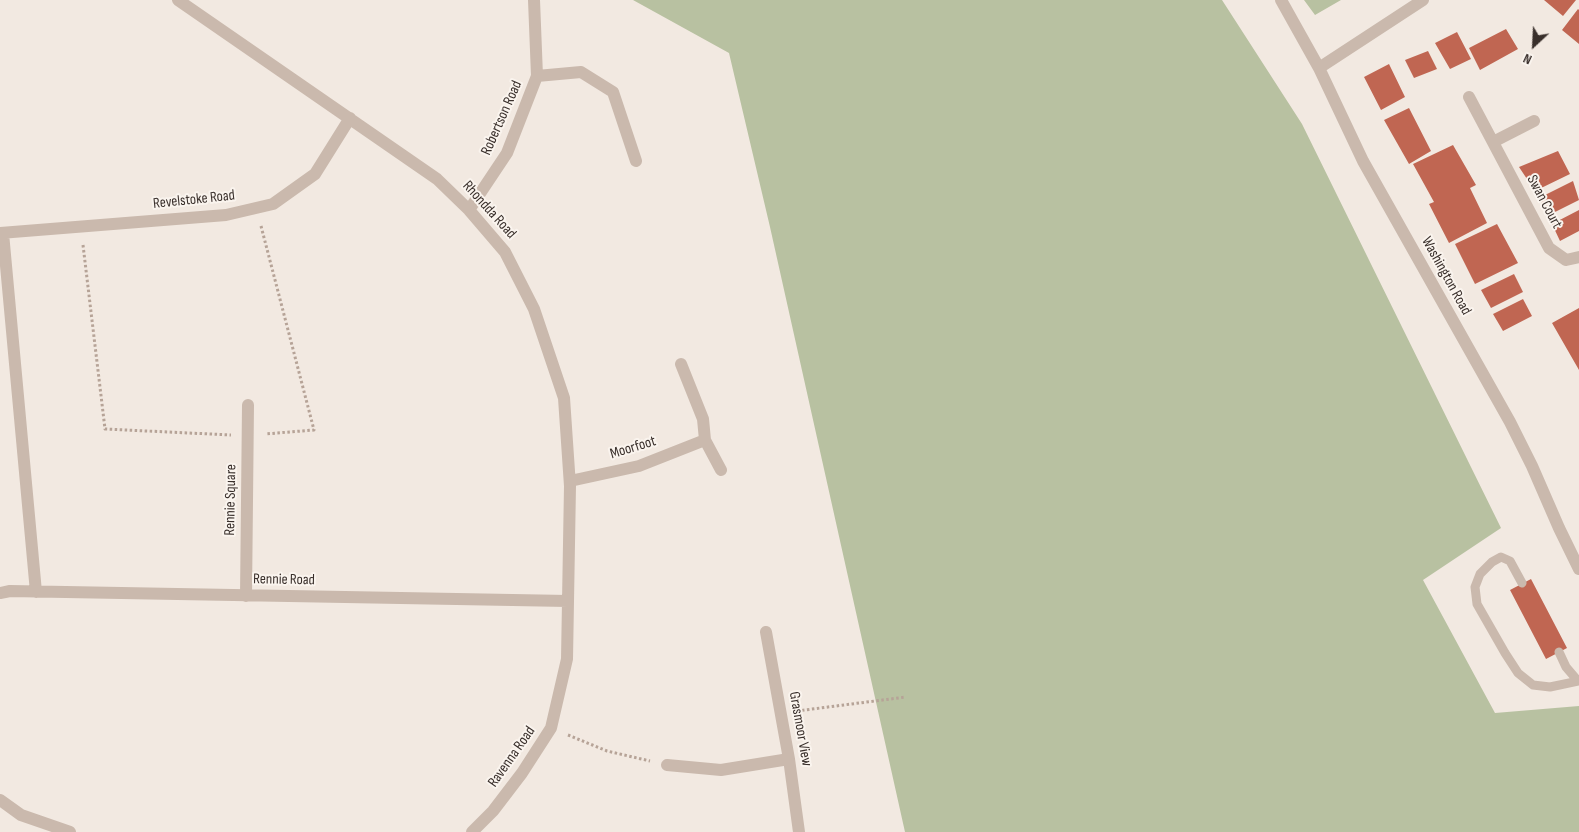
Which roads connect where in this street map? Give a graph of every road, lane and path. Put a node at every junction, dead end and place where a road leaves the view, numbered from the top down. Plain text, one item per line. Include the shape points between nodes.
1 (178, 0) edge
2 (534, 0) edge
3 (1281, 0) edge
4 (1423, 0) edge
5 (1319, 68) junction
6 (537, 76) junction
7 (1469, 97) dead end
8 (350, 118) junction
9 (1534, 121) dead end
10 (1493, 142) junction
11 (636, 161) dead end
12 (257, 208) junction
13 (469, 210) junction
14 (81, 227) junction
15 (1, 233) edge
16 (1579, 257) edge
17 (681, 364) dead end
18 (248, 405) dead end
19 (248, 436) junction
20 (705, 440) junction
21 (721, 470) dead end
22 (570, 481) junction
23 (1579, 569) edge
24 (1522, 583) dead end
25 (36, 592) junction
26 (0, 593) edge
27 (246, 596) junction
28 (568, 601) junction
29 (766, 632) dead end
30 (1559, 652) dead end
31 (1578, 681) edge
32 (906, 697) dead end
33 (781, 713) junction
34 (551, 728) junction
35 (789, 760) junction
36 (668, 765) joint
37 (0, 800) edge
38 (70, 832) edge
39 (472, 832) edge
40 (799, 832) edge

1 - 8 street, Rhondda Road
2 - 6 street, Robertson Road
3 - 5 street, Washington Road
4 - 5 street
5 - 23 street, Washington Road via 1363,161 1510,422
6 - 11 street via 581,72 613,92
6 - 13 street, Robertson Road via 507,153
7 - 10 street, Swan Court
8 - 12 street, Revelstoke Road via 315,174 273,204
8 - 13 street, Rhondda Road via 437,179
9 - 10 street
10 - 16 street, Swan Court via 1550,248 1566,260
12 - 14 street, Revelstoke Road via 226,216
12 - 19 path via 314,430
13 - 22 street, Rhondda Road via 505,252 534,309 564,398
14 - 15 street, Revelstoke Road
14 - 19 path via 105,429
15 - 25 street
17 - 20 street via 703,419
18 - 19 street, Rennie Square
19 - 27 street, Rennie Square
20 - 21 street
20 - 22 street, Moorfoot via 639,466
22 - 28 street, Rhondda Road
24 - 31 lane via 1510,561 1501,557 1480,574 1475,587 1477,604 1518,673 1533,685 1550,687
25 - 26 street, Rennie Road
25 - 27 street, Rennie Road
27 - 28 street, Rennie Road
28 - 34 street, Ravenna Road via 567,658
29 - 33 street, Grasmoor View
30 - 31 lane
32 - 33 path
33 - 35 street, Grasmoor View
34 - 36 path via 607,751
34 - 39 street, Ravenna Road via 493,812
35 - 36 street via 721,770
35 - 40 street, Grasmoor View
37 - 38 street via 21,815

